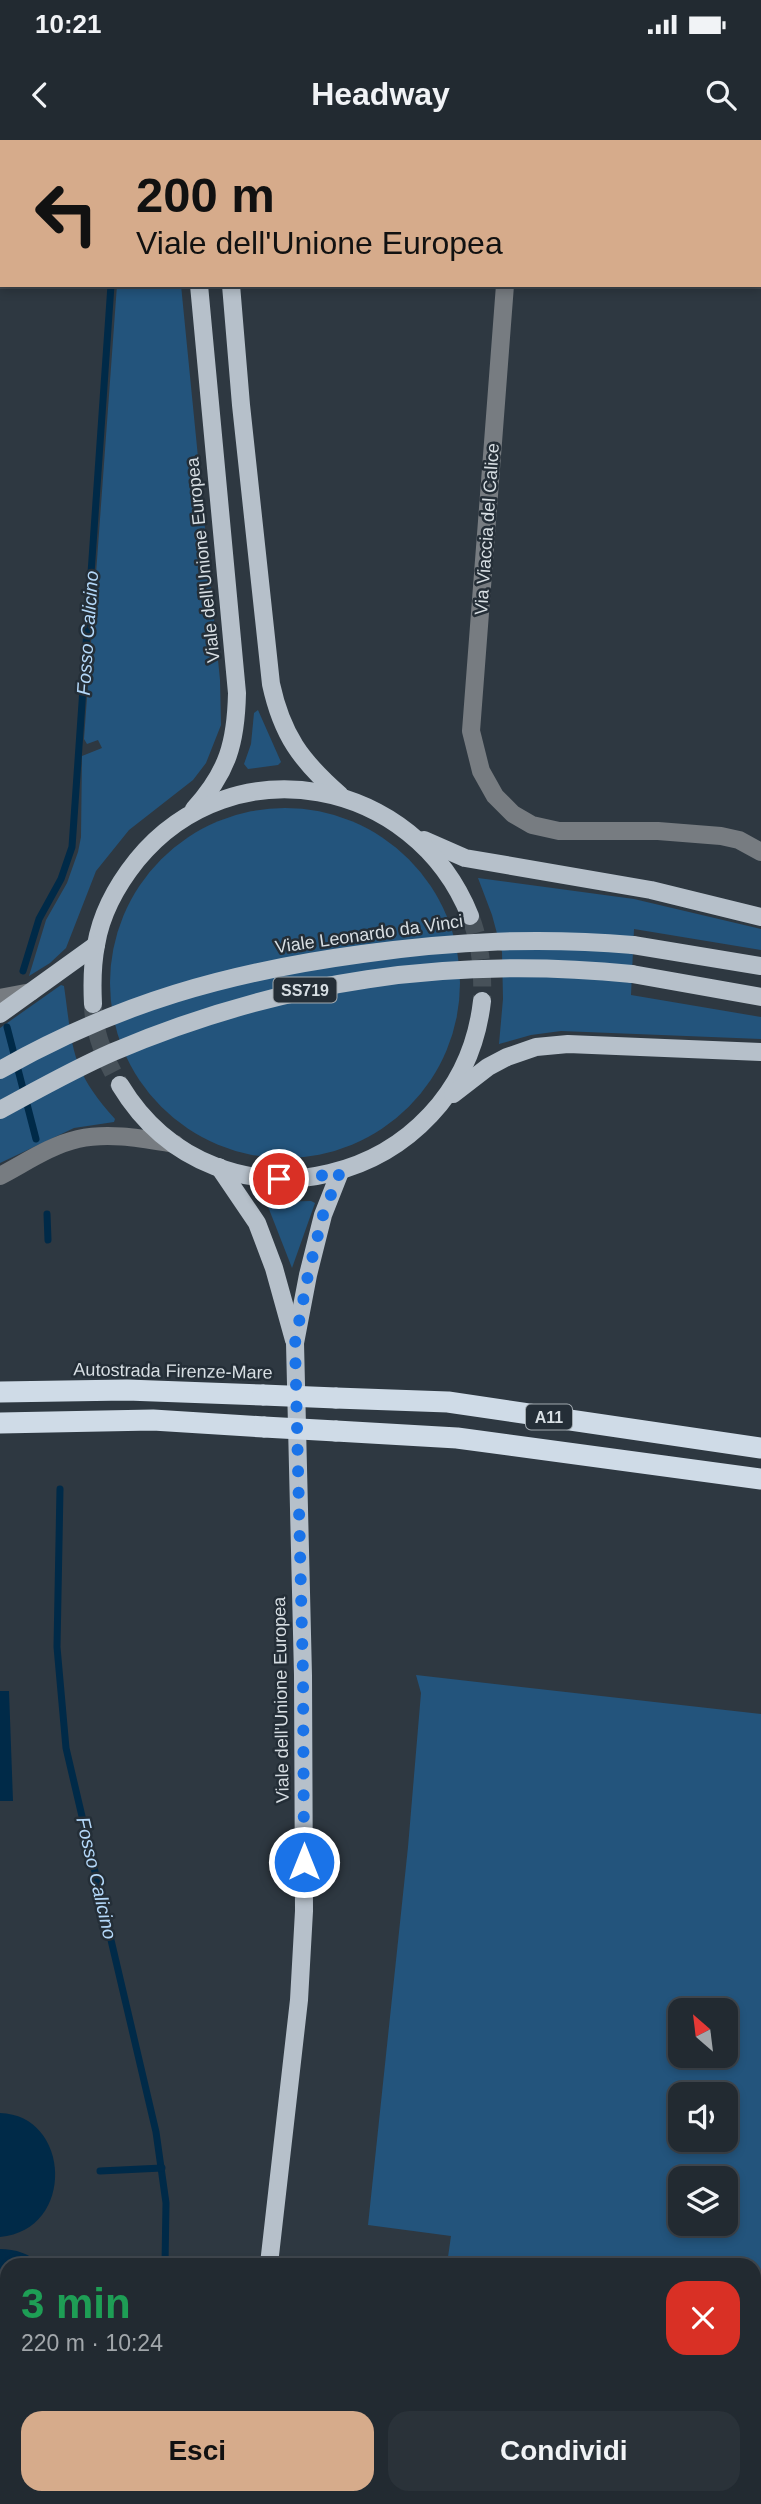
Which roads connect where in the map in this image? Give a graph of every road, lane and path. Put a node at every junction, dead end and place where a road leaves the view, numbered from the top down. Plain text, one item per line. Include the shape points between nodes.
1 (199, 287) edge
2 (232, 287) edge
3 (505, 287) edge
4 (342, 796) junction
5 (187, 817) junction
6 (414, 835) junction
7 (761, 852) edge
8 (470, 916) tunnel mouth
9 (761, 916) edge
10 (96, 945) junction
11 (761, 966) edge
12 (31, 992) junction
13 (761, 997) edge
14 (0, 998) edge
15 (482, 1001) tunnel mouth
16 (93, 1003) tunnel mouth
17 (0, 1014) edge
18 (761, 1052) edge
19 (0, 1070) edge
20 (120, 1085) tunnel mouth
21 (443, 1102) junction
22 (0, 1110) edge
23 (175, 1144) junction
24 (219, 1167) junction
25 (340, 1172) junction
26 (0, 1176) edge
27 (295, 1343) junction
28 (0, 1392) edge
29 (0, 1423) edge
30 (761, 1448) edge
31 (761, 1479) edge
32 (270, 2258) edge

1 - 5 main road, Viale dell'Unione Europea via 237,693 230,754 209,792
2 - 4 main road, Viale dell'Unione Europea via 274,696 298,754
3 - 7 street, Via Viaccia del Calice via 471,731 481,771 495,796 531,825 559,831 720,836
4 - 5 main road, Viale dell'Unione Europea via 280,789 257,792 211,804
4 - 6 main road, Viale dell'Unione Europea via 368,806
5 - 10 main road, Viale dell'Unione Europea via 155,841 128,871 103,919
6 - 8 main road, Viale dell'Unione Europea via 450,875
6 - 9 main road via 465,858 651,890
10 - 12 main road
10 - 16 main road, Viale dell'Unione Europea
11 - 19 main road, Viale Leonardo da Vinci / SS719, bridge via 676,950 541,940 460,941 352,955 257,970 182,990 129,1008
12 - 14 street
12 - 17 main road
13 - 22 main road, SS719, bridge via 632,974 540,967 388,976 229,1010 156,1035
15 - 21 main road, Viale dell'Unione Europea via 469,1055
18 - 21 main road via 568,1044 536,1047 488,1067
20 - 23 main road, Viale dell'Unione Europea via 150,1124
21 - 25 main road, Viale dell'Unione Europea via 397,1145
23 - 24 main road, Viale dell'Unione Europea
23 - 26 street via 128,1137 79,1139
24 - 25 main road, Viale dell'Unione Europea via 279,1179
24 - 27 main road, Viale dell'Unione Europea via 257,1223
25 - 27 main road, Viale dell'Unione Europea via 323,1215
27 - 32 main road, Viale dell'Unione Europea via 304,1911 299,2000
28 - 30 highway, Autostrada Firenze-Mare / A11, bridge via 127,1390 448,1402
29 - 31 highway, A11, bridge via 153,1420 457,1438

